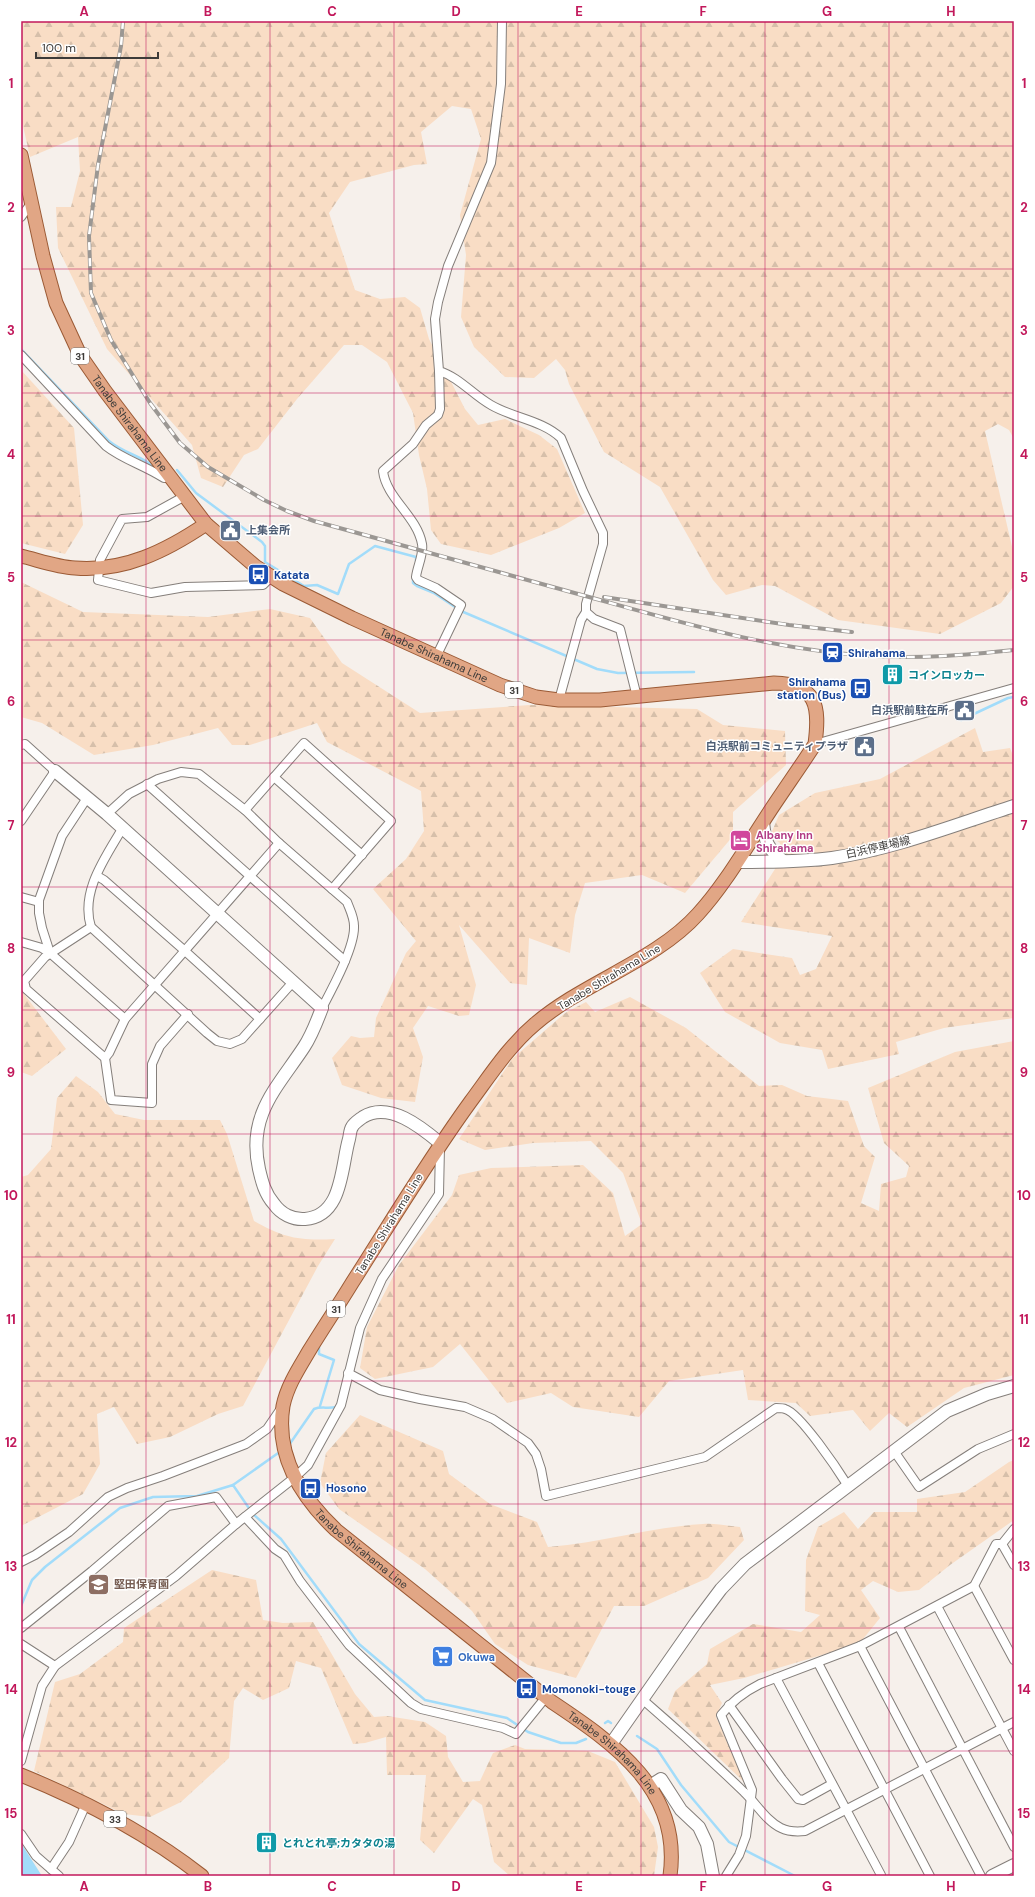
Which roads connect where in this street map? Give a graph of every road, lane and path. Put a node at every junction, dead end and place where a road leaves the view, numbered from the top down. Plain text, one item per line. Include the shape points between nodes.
1 (502, 21) edge
2 (21, 155) edge
3 (32, 202) junction
4 (21, 217) edge
5 (21, 355) edge
6 (440, 371) junction
7 (170, 476) junction
8 (185, 496) junction
9 (206, 524) junction
10 (21, 556) edge
11 (98, 569) junction
12 (271, 577) junction
13 (586, 612) junction
14 (436, 657) junction
15 (1014, 688) edge
16 (637, 697) junction
17 (559, 700) junction
18 (815, 744) junction
19 (21, 745) edge
20 (55, 771) junction
21 (274, 777) junction
22 (147, 784) junction
23 (87, 798) junction
24 (1014, 806) edge
25 (245, 810) junction
26 (107, 814) junction
27 (21, 821) edge
28 (763, 822) junction
29 (122, 829) junction
30 (279, 843) junction
31 (362, 855) junction
32 (783, 861) junction
33 (737, 862) junction
34 (97, 876) junction
35 (250, 876) junction
36 (332, 889) junction
37 (21, 897) edge
38 (39, 902) junction
39 (218, 914) junction
40 (91, 926) junction
41 (21, 942) edge
42 (185, 951) junction
43 (50, 953) junction
44 (345, 961) junction
45 (293, 982) junction
46 (155, 985) junction
47 (322, 1008) junction
48 (188, 1014) junction
49 (125, 1019) junction
50 (260, 1019) junction
51 (105, 1058) junction
52 (440, 1144) junction
53 (348, 1373) junction
54 (1014, 1386) edge
55 (284, 1405) junction
56 (1014, 1434) edge
57 (894, 1451) junction
58 (294, 1478) junction
59 (848, 1486) junction
60 (246, 1516) junction
61 (236, 1524) junction
62 (1014, 1529) edge
63 (1002, 1544) junction
64 (21, 1562) edge
65 (1014, 1565) edge
66 (974, 1586) junction
67 (937, 1606) junction
68 (899, 1627) junction
69 (21, 1628) edge
70 (21, 1644) edge
71 (860, 1646) junction
72 (1014, 1660) edge
73 (818, 1662) junction
74 (55, 1666) junction
75 (776, 1678) junction
76 (546, 1697) junction
77 (642, 1699) junction
78 (729, 1705) junction
79 (1014, 1722) edge
80 (1002, 1728) junction
81 (24, 1735) edge
82 (611, 1744) junction
83 (962, 1748) junction
84 (1014, 1751) edge
85 (21, 1761) edge
86 (924, 1769) junction
87 (21, 1775) edge
88 (832, 1784) junction
89 (650, 1786) junction
90 (885, 1790) junction
91 (752, 1799) junction
92 (86, 1804) junction
93 (845, 1810) junction
94 (21, 1834) edge
95 (1014, 1847) edge
96 (1014, 1864) edge
97 (51, 1869) junction
98 (881, 1875) dead end
99 (59, 1876) edge
100 (202, 1876) edge
101 (670, 1876) edge
102 (713, 1876) edge
103 (726, 1876) edge
104 (930, 1876) edge
105 (981, 1876) edge
106 (992, 1876) edge

1 - 6 street via 501,84 491,163 448,266 438,302 435,319
2 - 3 main road, Tanabe Shirahama Line / 31
3 - 4 street
3 - 7 main road, Tanabe Shirahama Line / 31 via 56,303 80,356
5 - 7 street via 106,446 120,457 149,468 164,478
6 - 13 street via 455,378 492,406 544,427 561,438 603,533 603,544
6 - 14 street via 438,415 426,425 413,444 383,471 387,483 414,525 422,544 416,577 461,605
7 - 8 main road, Tanabe Shirahama Line / 31
8 - 9 main road, Tanabe Shirahama Line / 31
8 - 11 street via 147,517 122,519 100,560
9 - 11 main road via 157,554 126,565
9 - 12 main road, Tanabe Shirahama Line / 31
10 - 11 main road via 74,568
11 - 12 street via 98,580 151,593 185,587 263,584
12 - 14 main road, Tanabe Shirahama Line / 31
13 - 16 street via 594,619 620,629
13 - 17 street via 581,620
14 - 17 main road, Tanabe Shirahama Line / 31 via 536,698
15 - 18 street
16 - 17 main road, Tanabe Shirahama Line / 31
16 - 18 main road, Tanabe Shirahama Line / 31 via 750,684 789,684 808,692 815,701
18 - 28 main road, Tanabe Shirahama Line / 31
19 - 20 street via 25,744
20 - 23 street
20 - 27 street
21 - 25 street
21 - 31 street
21 - 31 street via 304,743 310,748 391,821
22 - 25 street via 180,772 199,774
22 - 26 street via 129,794
22 - 35 street
23 - 26 street
23 - 38 street via 62,836
24 - 32 street, 白浜停車場線 via 940,831 868,850 832,858
25 - 30 street
26 - 29 street
28 - 32 street via 771,851
28 - 33 main road, Tanabe Shirahama Line / 31
29 - 34 street
29 - 39 street
30 - 35 street
30 - 36 street
31 - 36 street
32 - 33 street, 白浜停車場線
33 - 52 main road, Tanabe Shirahama Line / 31 via 698,915 658,948 576,994 535,1024 498,1062
34 - 40 street via 87,910
34 - 42 street
35 - 39 street
35 - 44 street
36 - 44 street via 347,902 353,915 353,935
37 - 38 street
38 - 43 street via 42,928
39 - 42 street
39 - 45 street
40 - 43 street
40 - 46 street
41 - 43 street
42 - 46 street
42 - 50 street
43 - 49 street
43 - 51 street via 24,981 26,989
44 - 47 street
45 - 47 street
45 - 50 street
46 - 48 street
46 - 49 street
47 - 52 street via 306,1045 263,1108 258,1125 255,1143 261,1180 269,1198 279,1210 292,1218 303,1220 323,1214 333,1202 338,1190 352,1127 371,1113 388,1112 401,1116
48 - 50 street via 218,1041 230,1044 242,1039
48 - 51 street via 160,1046 152,1064 152,1103 111,1100
49 - 51 street
52 - 53 street via 439,1194 382,1279 360,1328
52 - 55 main road, Tanabe Shirahama Line / 31 via 325,1326 292,1382
53 - 58 street via 337,1414 308,1465
53 - 59 street via 380,1390 465,1407 493,1419 528,1443 536,1454 546,1496 704,1457 776,1408 786,1409 795,1416 827,1452
54 - 57 street via 947,1411
55 - 58 main road, Tanabe Shirahama Line / 31 via 282,1426
55 - 64 street via 267,1429 246,1444 108,1497 69,1532
56 - 57 street via 978,1449 919,1487
57 - 59 street
58 - 60 street
58 - 76 main road, Tanabe Shirahama Line / 31 via 304,1496 336,1530
59 - 77 street via 745,1564 732,1577 697,1621
60 - 61 street
60 - 76 street via 275,1549 284,1555 300,1581 349,1645 410,1703 421,1709 496,1726 516,1734
61 - 69 street via 216,1497 168,1506
61 - 74 street via 176,1576
62 - 63 street
63 - 65 street
63 - 66 street via 996,1544
66 - 67 street
66 - 72 street
67 - 68 street
67 - 80 street
68 - 71 street
68 - 83 street
70 - 74 street
71 - 73 street
71 - 86 street
73 - 75 street
73 - 90 street
74 - 81 street via 42,1686
75 - 78 street via 747,1691
75 - 88 street
76 - 82 main road, Tanabe Shirahama Line / 31
77 - 82 street
77 - 91 street via 694,1743
78 - 88 street via 798,1799 803,1800
78 - 91 street via 722,1715 752,1790
79 - 80 street
80 - 83 street
80 - 84 street
81 - 85 street
82 - 89 main road, Tanabe Shirahama Line / 31 via 640,1772
83 - 86 street
83 - 95 street
86 - 90 street
86 - 105 street
87 - 92 main road, 33
88 - 93 street
89 - 101 main road, Tanabe Shirahama Line / 31 via 671,1833
89 - 102 street via 661,1779 681,1810 699,1827 707,1844
90 - 93 street
90 - 104 street
91 - 93 street via 767,1818 780,1828 794,1832 805,1831
91 - 103 street via 749,1826 742,1849
92 - 97 street via 69,1842
92 - 100 main road, 33 via 177,1856
93 - 98 street
94 - 97 street via 36,1856
96 - 106 street
97 - 99 street

